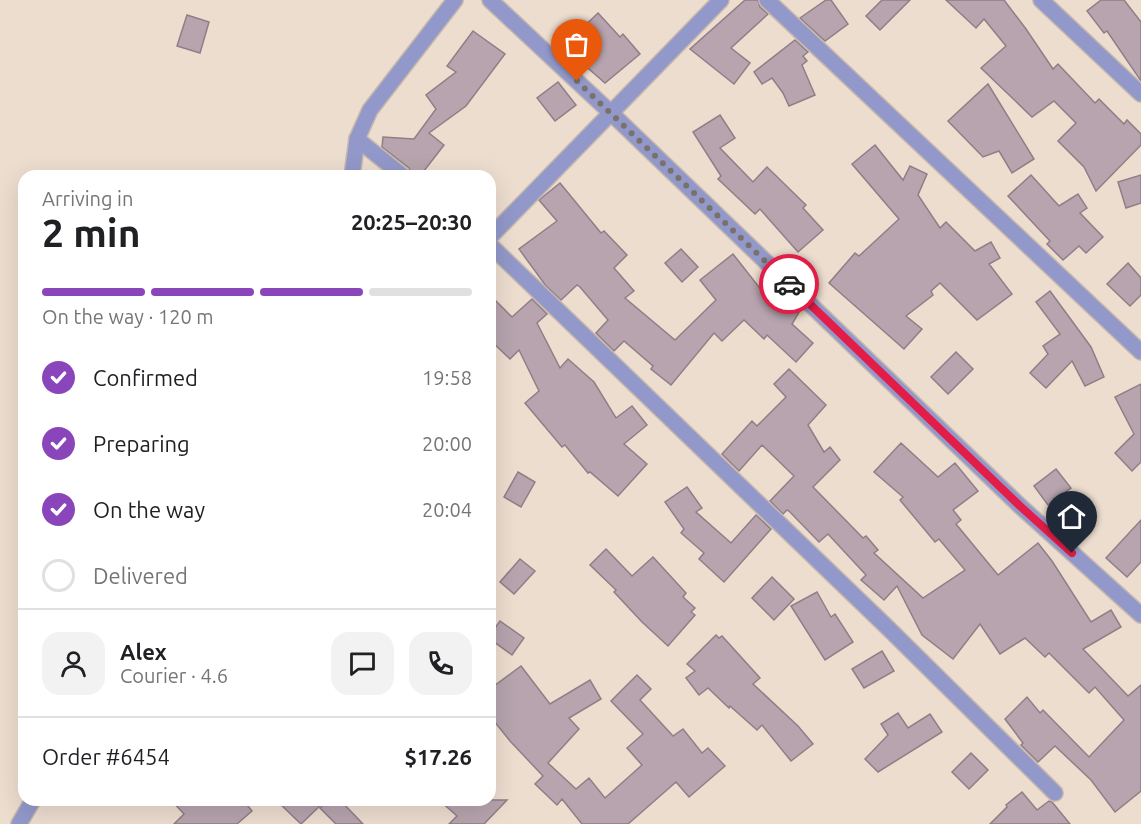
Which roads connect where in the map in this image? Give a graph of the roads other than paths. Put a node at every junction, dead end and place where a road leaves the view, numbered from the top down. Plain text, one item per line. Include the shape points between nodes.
1 (455, 0) edge
2 (490, 0) edge
3 (721, 0) edge
4 (767, 0) edge
5 (1041, 0) edge
6 (1141, 94) edge
7 (611, 113) junction
8 (357, 139) junction
9 (353, 170) edge
10 (396, 170) edge
11 (496, 231) edge
12 (496, 251) edge
13 (1141, 352) edge
14 (1141, 615) edge
15 (1055, 793) dead end
16 (29, 806) edge
17 (19, 824) edge

1 - 8 street via 370,110
2 - 7 street
3 - 7 street
4 - 13 street
5 - 6 street
7 - 11 street
7 - 14 street via 1020,506
8 - 9 street
8 - 10 street
12 - 15 street
16 - 17 street

